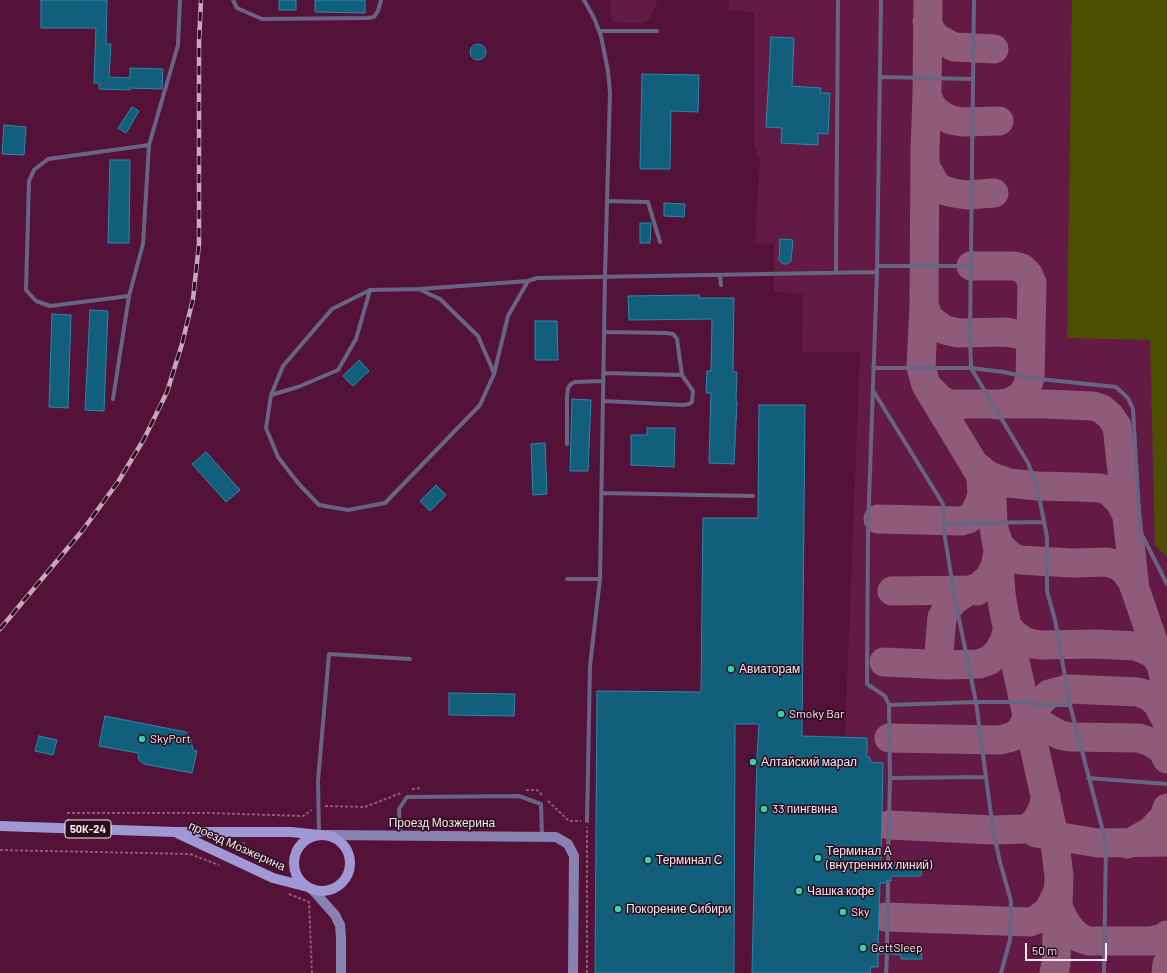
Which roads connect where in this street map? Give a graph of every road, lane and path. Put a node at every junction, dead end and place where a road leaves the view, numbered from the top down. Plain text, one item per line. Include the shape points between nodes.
1 (180, 0) edge
2 (233, 0) edge
3 (381, 0) edge
4 (584, 0) edge
5 (838, 0) edge
6 (881, 0) edge
7 (974, 0) edge
8 (599, 31) junction
9 (657, 31) dead end
10 (880, 77) junction
11 (973, 79) junction
12 (150, 145) junction
13 (607, 201) junction
14 (660, 242) dead end
15 (877, 266) junction
16 (971, 266) junction
17 (877, 272) junction
18 (836, 273) junction
19 (720, 275) junction
20 (605, 276) junction
21 (528, 281) junction
22 (721, 285) dead end
23 (420, 289) junction
24 (370, 290) junction
25 (129, 296) junction
26 (604, 332) junction
27 (873, 368) junction
28 (971, 368) junction
29 (603, 373) junction
30 (494, 374) junction
31 (682, 374) junction
32 (603, 382) junction
33 (874, 392) junction
34 (271, 395) junction
35 (113, 399) dead end
36 (603, 401) junction
37 (567, 444) dead end
38 (601, 492) junction
39 (753, 496) dead end
40 (1044, 522) junction
41 (944, 524) junction
42 (567, 579) dead end
43 (600, 579) junction
44 (1167, 584) edge
45 (410, 660) dead end
46 (976, 702) junction
47 (889, 705) junction
48 (1070, 705) junction
49 (986, 777) junction
50 (890, 778) junction
51 (1088, 778) junction
52 (1167, 784) edge
53 (429, 788) dead end
54 (521, 790) dead end
55 (319, 806) junction
56 (67, 813) dead end
57 (588, 821) junction
58 (0, 826) edge
59 (175, 832) junction
60 (324, 835) junction
61 (400, 836) junction
62 (542, 837) junction
63 (0, 850) edge
64 (888, 862) dead end
65 (220, 865) dead end
66 (888, 883) dead end
67 (312, 889) junction
68 (289, 894) dead end
69 (887, 946) dead end
70 (886, 954) dead end
71 (312, 973) edge
72 (341, 973) edge
73 (573, 973) edge
74 (587, 973) edge
75 (886, 973) edge
76 (1001, 973) edge
77 (1104, 973) edge

1 - 12 lane via 178,45
2 - 3 lane via 237,8 262,19 368,18 374,17
4 - 8 lane
5 - 18 lane
6 - 10 lane
7 - 11 lane
8 - 9 lane
8 - 13 lane via 607,60 610,93
10 - 11 lane
10 - 15 lane
11 - 16 lane
12 - 25 lane via 143,244
12 - 25 lane via 48,159 34,170 29,181 26,290 36,301 50,306
13 - 14 lane via 648,202
13 - 20 lane
15 - 16 lane
15 - 17 lane
16 - 28 lane
17 - 18 lane
17 - 27 lane
18 - 19 lane
19 - 20 lane
19 - 22 lane
20 - 21 lane via 537,278
20 - 26 lane
21 - 23 lane
21 - 30 lane via 508,316
23 - 24 lane
23 - 30 lane via 440,299 478,336
24 - 34 lane via 332,309 283,366
24 - 34 lane via 356,339 338,370
25 - 35 lane
26 - 29 lane
26 - 31 lane via 673,334 677,339
27 - 28 lane
27 - 33 lane
28 - 40 lane via 1028,463 1037,486
28 - 44 lane via 1030,378 1116,387 1128,398 1133,409 1140,531
29 - 31 lane
29 - 32 lane
30 - 34 lane via 480,405 385,503 348,510 319,506 278,457 266,428
31 - 36 lane via 693,391 692,402 689,404
32 - 36 lane
32 - 37 lane via 575,382 568,388
33 - 41 lane via 942,502
33 - 47 lane via 868,529 867,684 885,696
36 - 38 lane
38 - 39 lane
38 - 43 lane
40 - 41 lane
40 - 48 lane via 1047,537 1046,585
41 - 46 lane via 955,599
42 - 43 lane
43 - 57 lane via 590,666
45 - 55 lane via 329,654 318,781
46 - 47 lane
46 - 48 lane
46 - 49 lane
47 - 50 lane
48 - 51 lane
49 - 50 lane
49 - 76 lane via 993,830 1011,901 1010,940
50 - 64 lane
51 - 52 lane
51 - 77 lane via 1106,843
53 - 55 path via 414,788 365,807
54 - 57 path via 536,790 569,821
55 - 56 path via 303,816
55 - 60 lane
57 - 74 path
58 - 59 main road, проезд Мозжерина / 50К-24
59 - 60 main road, проезд Мозжерина via 291,832
59 - 67 main road, проезд Мозжерина via 273,878
60 - 61 street, Проезд Мозжерина
60 - 67 main road, Проезд Мозжерина via 310,837 297,850 294,859 298,877
60 - 67 main road via 344,844 350,861 349,870 345,879 338,885 330,889
61 - 62 street, Проезд Мозжерина
61 - 62 lane via 399,809 407,797 520,796 541,804
62 - 73 street, Проезд Мозжерина via 556,837 568,844 574,856
63 - 65 path via 190,854
66 - 69 lane
67 - 72 street via 335,915 340,925
68 - 71 path via 309,902
70 - 75 lane

